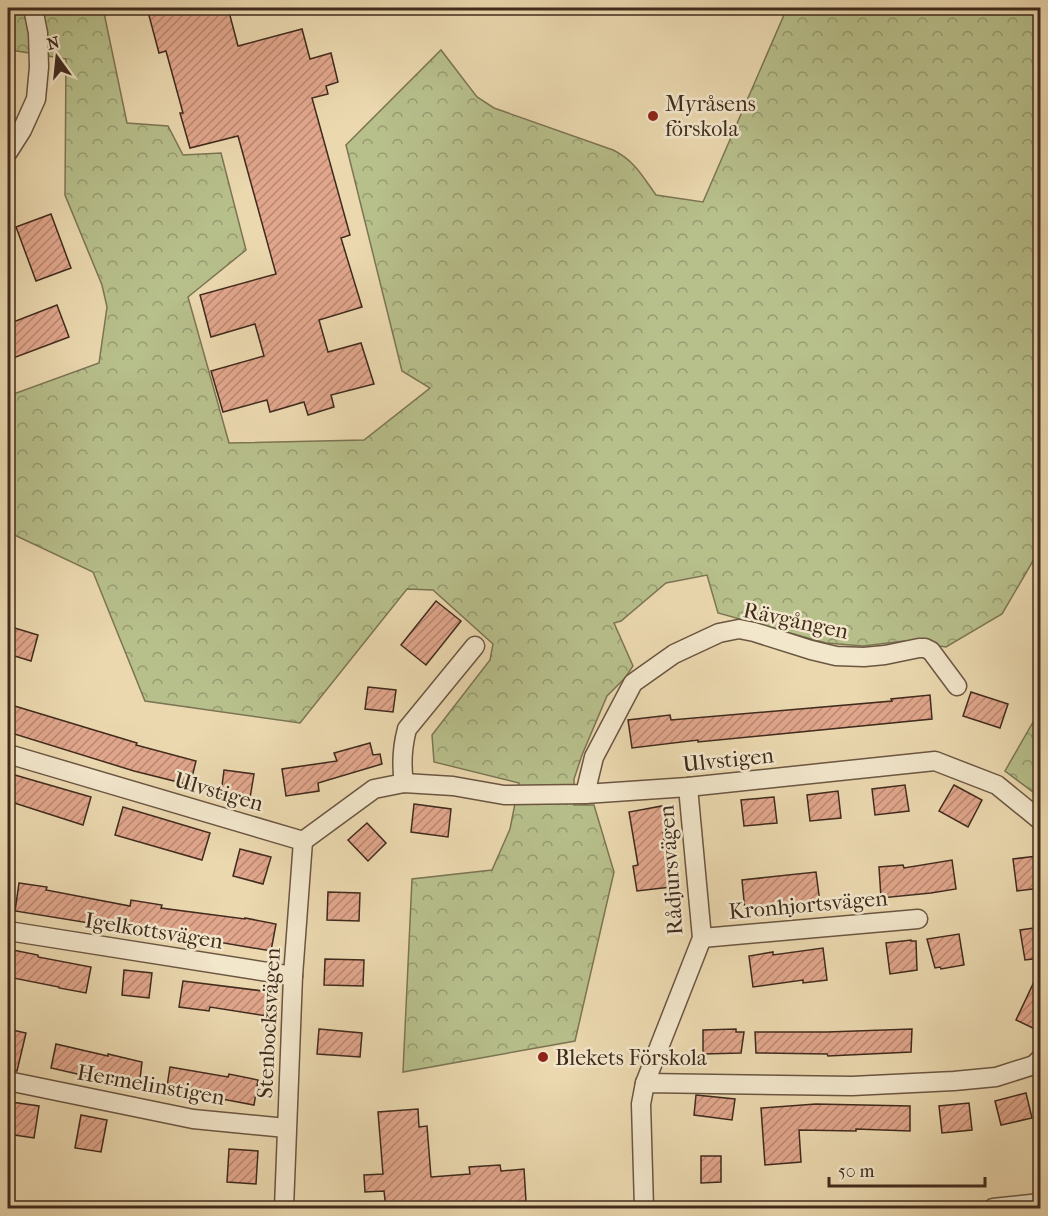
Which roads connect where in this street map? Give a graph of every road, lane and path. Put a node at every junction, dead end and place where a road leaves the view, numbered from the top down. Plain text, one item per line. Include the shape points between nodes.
1 (33, 8) edge
2 (8, 152) edge
3 (475, 646) dead end
4 (957, 686) dead end
5 (8, 754) edge
6 (404, 783) junction
7 (688, 787) junction
8 (585, 794) junction
9 (1041, 820) edge
10 (303, 841) junction
11 (918, 919) dead end
12 (8, 932) edge
13 (702, 938) junction
14 (293, 976) junction
15 (1041, 1059) edge
16 (8, 1081) edge
17 (645, 1083) junction
18 (286, 1128) junction
19 (1041, 1203) edge
20 (284, 1209) edge
21 (644, 1209) edge
22 (993, 1209) edge

1 - 2 street via 38,33 36,99
3 - 6 street via 407,729 402,746
4 - 8 street, Rävgången via 925,648 864,657 836,656 740,629 719,633 674,654 633,683 594,757
5 - 10 street, Ulvstigen
6 - 8 street, Ulvstigen via 504,795
6 - 10 street, Ulvstigen via 374,789
7 - 8 street, Ulvstigen
7 - 9 street, Ulvstigen via 934,761 997,784
7 - 13 street, Rådjursvägen
10 - 14 street, Stenbocksvägen
11 - 13 street, Kronhjortsvägen
12 - 14 street, Igelkottsvägen
13 - 17 street, Rådjursvägen
14 - 18 street, Stenbocksvägen
15 - 17 street via 996,1077 954,1082 852,1086
16 - 18 street, Hermelinstigen via 194,1119
17 - 21 street via 641,1104
18 - 20 street, Stenbocksvägen
19 - 22 street

